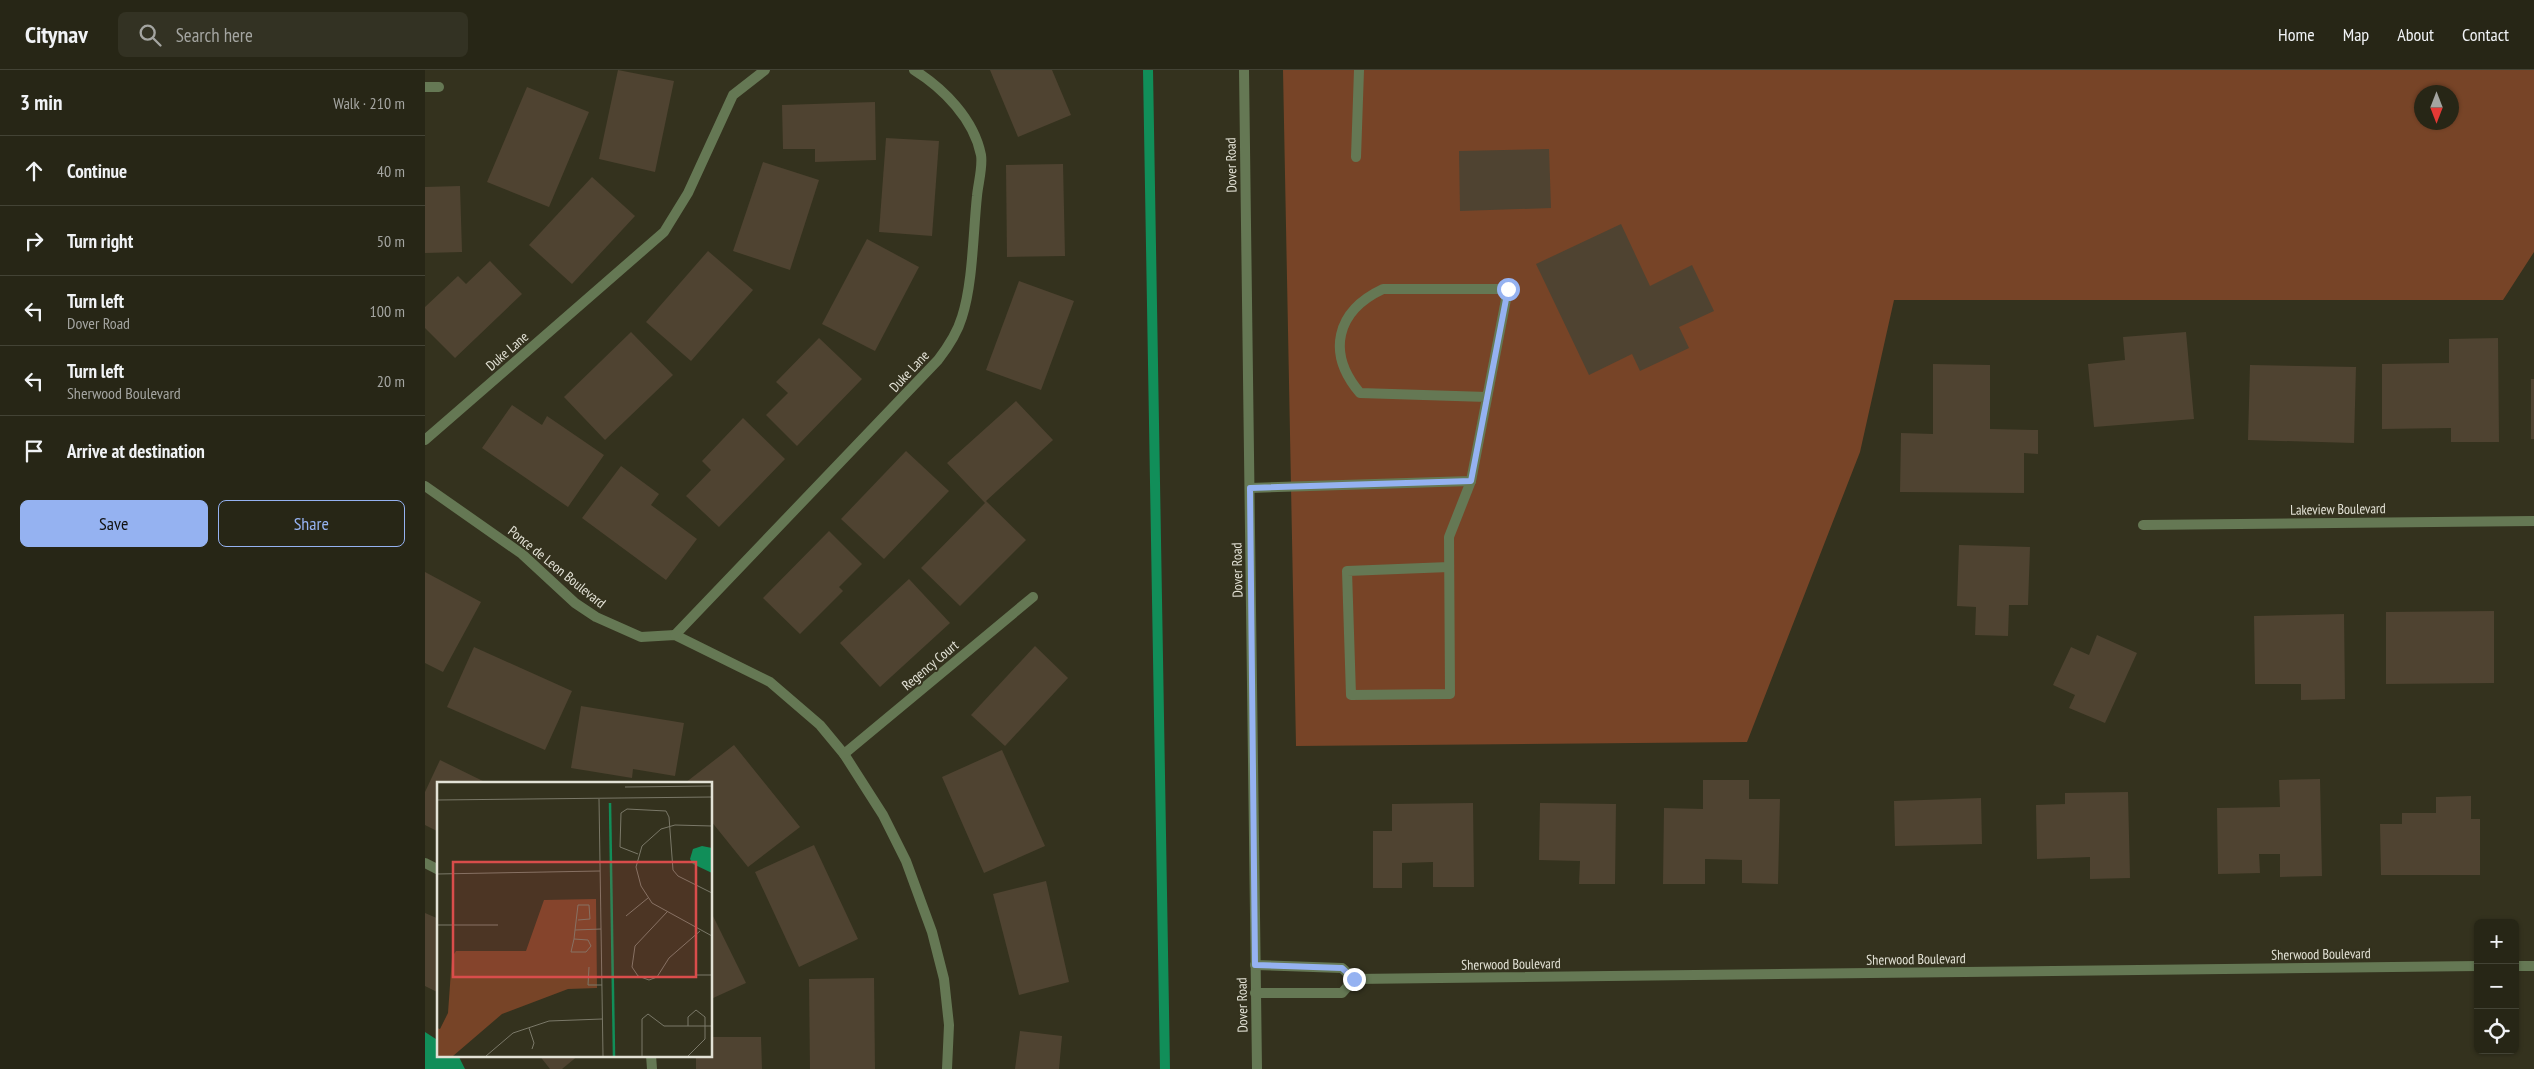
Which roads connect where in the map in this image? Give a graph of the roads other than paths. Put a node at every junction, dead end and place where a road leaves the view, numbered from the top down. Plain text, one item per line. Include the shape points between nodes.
1 (765, 70) edge
2 (913, 70) edge
3 (1244, 70) edge
4 (1359, 70) edge
5 (425, 87) edge
6 (439, 87) dead end
7 (1356, 157) dead end
8 (1487, 397) junction
9 (425, 440) edge
10 (1471, 481) junction
11 (425, 486) edge
12 (1250, 488) junction
13 (2534, 521) edge
14 (2143, 524) dead end
15 (1449, 567) junction
16 (1033, 597) dead end
17 (675, 635) junction
18 (844, 754) junction
19 (425, 863) edge
20 (437, 869) edge
21 (1255, 965) junction
22 (2474, 966) edge
23 (2519, 966) edge
24 (2534, 966) edge
25 (1354, 979) junction
26 (1255, 993) junction
27 (651, 1056) edge
28 (653, 1069) edge
29 (947, 1069) edge
30 (1257, 1069) edge

1 - 9 street, Duke Lane via 733,95 687,193 664,232
2 - 17 street, Duke Lane via 945,93 973,134 981,156 963,317 953,340 938,360
3 - 12 street, Dover Road
4 - 7 street
5 - 6 street
8 - 8 street via 1508,289 1383,289 1366,297 1343,326 1339,343 1341,362 1360,393
8 - 10 street
10 - 12 street
10 - 15 street via 1449,537
11 - 17 street, Ponce de Leon Boulevard via 522,554 575,603 596,617 641,637
12 - 21 street, Dover Road
13 - 14 street, Lakeview Boulevard
15 - 15 street via 1450,694 1351,695 1347,571
16 - 18 street, Regency Court
17 - 18 street, Ponce de Leon Boulevard via 770,682 815,719
18 - 29 street, Ponce de Leon Boulevard via 883,815 932,932 945,988 949,1025
19 - 20 street
21 - 25 street, Sherwood Boulevard via 1342,968
21 - 26 street, Dover Road
22 - 25 street, Sherwood Boulevard
23 - 24 street
25 - 26 street via 1342,993
26 - 30 street, Dover Road
27 - 28 street

